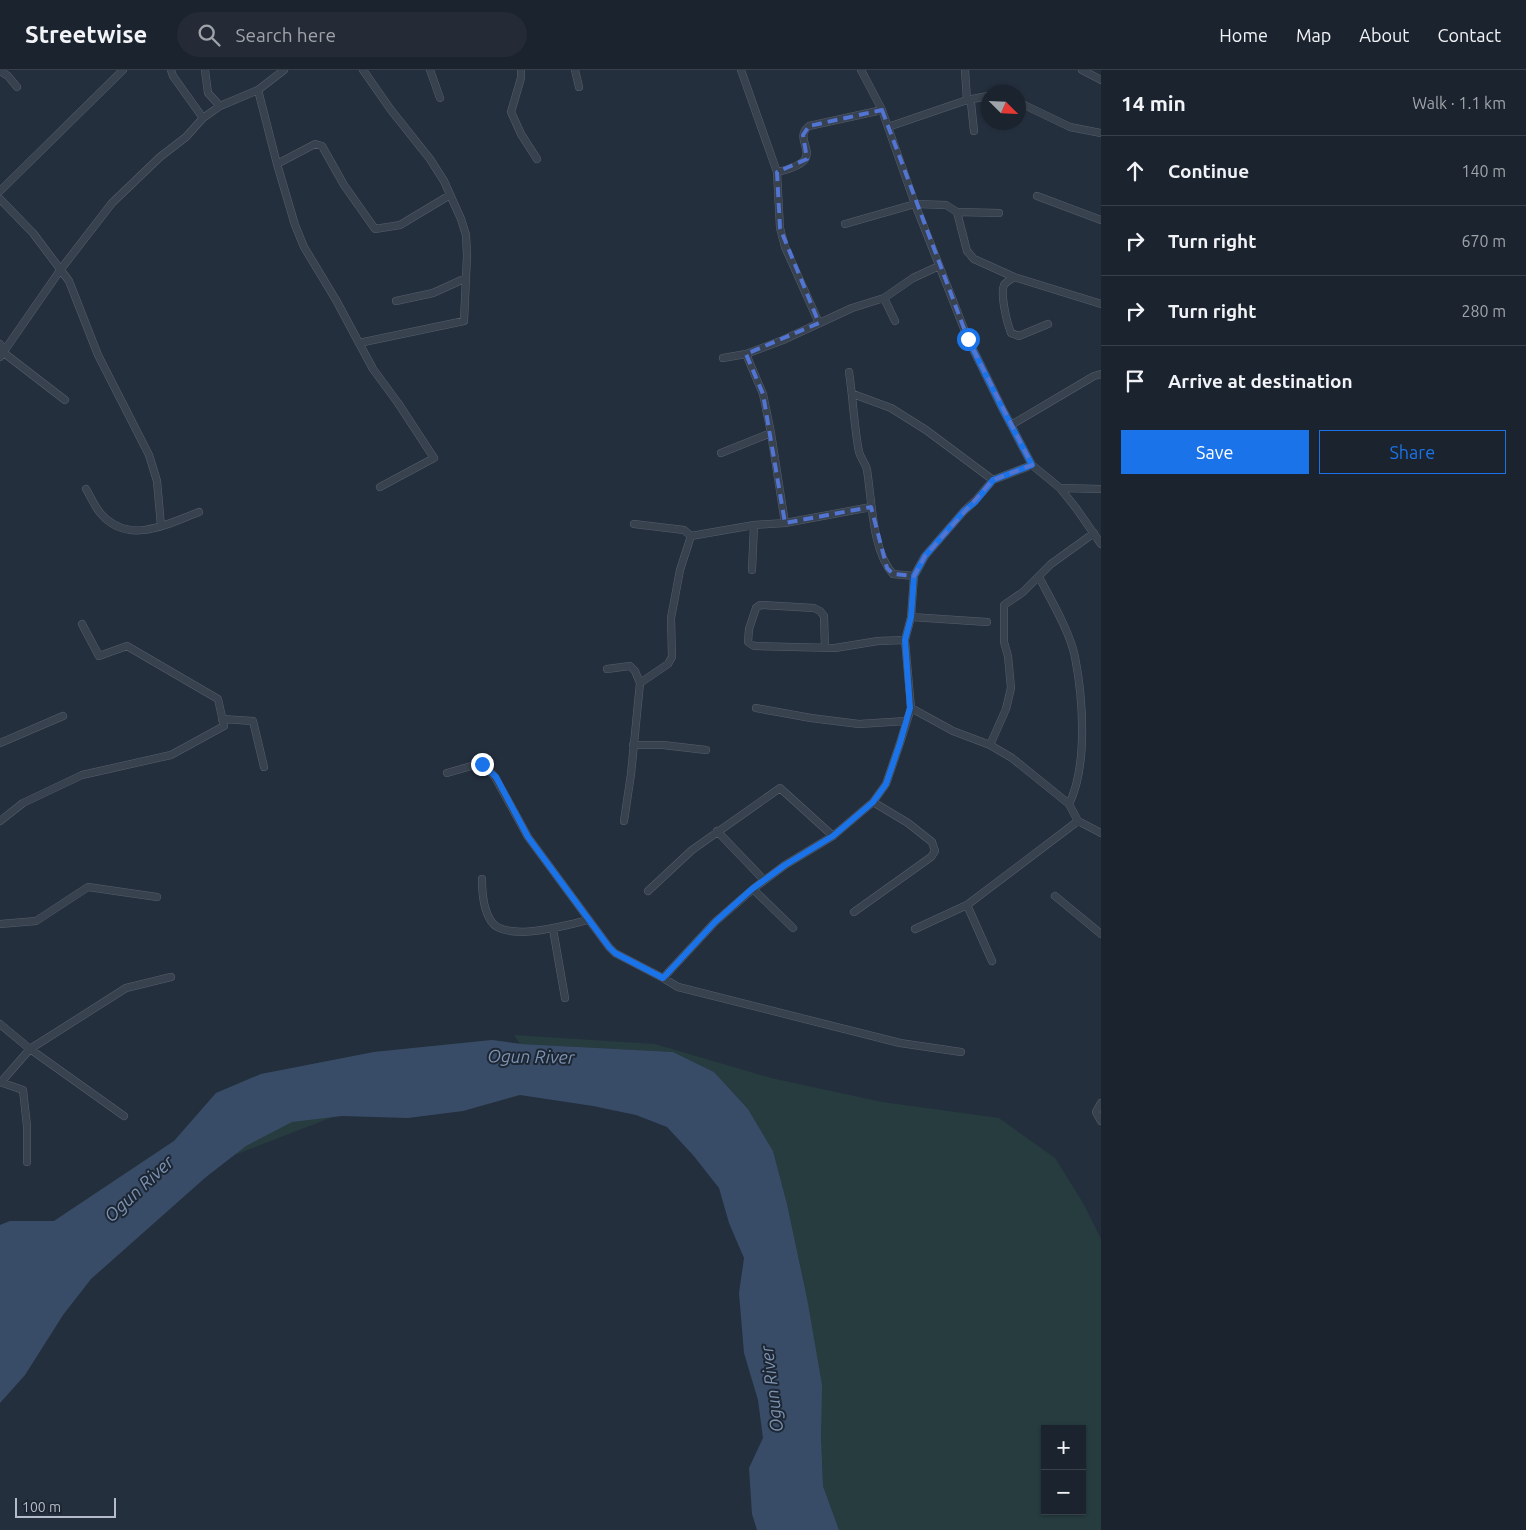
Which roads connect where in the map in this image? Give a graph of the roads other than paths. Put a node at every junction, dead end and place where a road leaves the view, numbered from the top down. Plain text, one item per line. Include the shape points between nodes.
1 (123, 70) edge
2 (171, 70) edge
3 (205, 70) edge
4 (284, 70) edge
5 (363, 70) edge
6 (430, 70) edge
7 (521, 70) edge
8 (575, 70) edge
9 (741, 70) edge
10 (861, 70) edge
11 (965, 70) edge
12 (1082, 70) edge
13 (0, 71) edge
14 (1101, 80) edge
15 (17, 87) dead end
16 (579, 87) dead end
17 (258, 90) junction
18 (981, 97) edge
19 (440, 98) dead end
20 (967, 100) junction
21 (220, 106) junction
22 (1026, 106) edge
23 (882, 110) junction
24 (203, 118) junction
25 (888, 126) junction
26 (974, 131) dead end
27 (1101, 133) edge
28 (537, 159) dead end
29 (277, 164) junction
30 (777, 172) junction
31 (0, 191) edge
32 (450, 195) junction
33 (1036, 196) dead end
34 (0, 199) edge
35 (914, 204) junction
36 (957, 212) junction
37 (999, 213) dead end
38 (1101, 220) edge
39 (845, 224) dead end
40 (939, 266) junction
41 (61, 270) junction
42 (1014, 277) junction
43 (466, 278) junction
44 (884, 298) junction
45 (396, 301) dead end
46 (1101, 304) edge
47 (895, 321) dead end
48 (818, 323) junction
49 (1048, 324) dead end
50 (360, 343) junction
51 (0, 344) edge
52 (746, 354) junction
53 (2, 355) edge
54 (723, 358) dead end
55 (849, 372) dead end
56 (1101, 374) edge
57 (852, 394) junction
58 (66, 400) dead end
59 (1011, 424) junction
60 (772, 433) junction
61 (721, 453) dead end
62 (1032, 465) junction
63 (993, 480) junction
64 (380, 487) dead end
65 (86, 488) dead end
66 (1060, 488) junction
67 (1101, 489) edge
68 (871, 508) junction
69 (199, 512) dead end
70 (785, 523) junction
71 (634, 524) dead end
72 (754, 525) junction
73 (161, 526) junction
74 (1094, 534) junction
75 (691, 536) junction
76 (1101, 544) edge
77 (752, 570) dead end
78 (914, 576) junction
79 (1039, 577) junction
80 (911, 617) junction
81 (987, 622) dead end
82 (82, 624) dead end
83 (905, 640) junction
84 (825, 648) junction
85 (607, 669) dead end
86 (640, 683) junction
87 (756, 708) dead end
88 (910, 708) junction
89 (63, 716) dead end
90 (222, 719) junction
91 (906, 721) junction
92 (0, 743) edge
93 (990, 745) junction
94 (634, 746) junction
95 (706, 750) dead end
96 (264, 767) dead end
97 (446, 773) dead end
98 (873, 802) junction
99 (1069, 804) junction
100 (0, 821) edge
101 (624, 821) dead end
102 (1078, 821) junction
103 (717, 832) junction
104 (1101, 833) edge
105 (833, 836) junction
106 (482, 879) dead end
107 (764, 880) junction
108 (752, 889) junction
109 (648, 891) dead end
110 (1055, 896) dead end
111 (157, 897) dead end
112 (967, 905) junction
113 (854, 912) dead end
114 (588, 920) junction
115 (0, 924) edge
116 (793, 928) dead end
117 (553, 929) junction
118 (915, 929) dead end
119 (1101, 934) edge
120 (992, 961) dead end
121 (171, 977) dead end
122 (663, 978) junction
123 (565, 998) dead end
124 (0, 1024) edge
125 (30, 1049) junction
126 (961, 1052) dead end
127 (1, 1082) edge
128 (1101, 1103) edge
129 (124, 1116) dead end
130 (1101, 1121) edge
131 (27, 1162) dead end

1 - 31 street
2 - 24 street
3 - 21 street via 208,93
4 - 17 street
5 - 32 street via 430,159
6 - 19 street
7 - 28 street via 522,78 512,112
8 - 16 street
9 - 30 street
10 - 23 street
11 - 20 street
12 - 14 street
13 - 15 street
17 - 21 street
17 - 29 street
18 - 20 street
20 - 25 street
20 - 26 street via 971,103
21 - 24 street
22 - 27 street via 1070,127
23 - 25 street
23 - 30 street via 810,126 804,131 805,161 795,168
24 - 41 street via 112,203
25 - 35 street
29 - 32 street via 315,144 322,146 375,229 400,225
29 - 50 street via 304,247
30 - 48 street via 780,228 785,247
32 - 43 street via 466,235
33 - 38 street
34 - 41 street via 33,233
35 - 36 street via 946,205
35 - 39 street
35 - 40 street
36 - 37 street
36 - 42 street via 969,255
40 - 44 street via 913,278
40 - 59 street via 968,339
41 - 53 street
41 - 73 street via 69,281 98,356 148,454 157,481
42 - 46 street
42 - 49 street via 1004,287 1004,306 1012,333 1019,336
43 - 45 street via 433,293
43 - 50 street via 464,321
44 - 47 street
44 - 48 street
48 - 52 street
50 - 64 street via 373,369 434,458
51 - 53 street
52 - 54 street
52 - 60 street via 763,394
53 - 58 street
55 - 57 street
56 - 59 street
57 - 63 street via 891,408
57 - 68 street
59 - 62 street
60 - 61 street
60 - 70 street
62 - 63 street
62 - 66 street
63 - 78 street via 925,556
65 - 73 street via 101,514 119,527 142,532
66 - 67 street
66 - 74 street
68 - 70 street
68 - 78 street via 887,568 893,574
69 - 73 street
70 - 72 street
71 - 75 street via 684,530
72 - 75 street
72 - 77 street
74 - 76 street
74 - 79 street via 1051,564
75 - 86 street via 680,570 671,618 672,657 668,664
78 - 80 street
79 - 93 street via 1004,605 1004,642 1011,688
79 - 99 street via 1075,656 1082,748 1074,794
80 - 81 street
80 - 83 street
82 - 90 street via 99,656 127,646 218,699
83 - 84 street
83 - 88 street
84 - 84 street via 751,645 748,635 756,608 760,605 820,611 824,616
85 - 86 street via 633,667
86 - 94 street
87 - 91 street via 859,724
88 - 91 street
88 - 93 street via 952,731
89 - 92 street
90 - 96 street via 253,721
90 - 100 street via 224,726 172,755 82,775 22,803
91 - 98 street via 889,778
93 - 99 street via 1012,758
94 - 95 street via 663,745
94 - 101 street
97 - 114 street via 482,764 488,767 528,837
98 - 105 street
98 - 113 street via 908,823 932,842 935,851
99 - 102 street
102 - 104 street
102 - 112 street
103 - 105 street via 780,788
103 - 107 street
103 - 109 street via 692,850
105 - 107 street
106 - 117 street via 483,897 491,921 499,927 506,931
107 - 108 street
108 - 116 street
108 - 122 street via 715,922
110 - 119 street
111 - 115 street via 88,888 36,921
112 - 118 street
112 - 120 street
114 - 117 street
114 - 122 street via 615,953
117 - 123 street
121 - 125 street via 126,988
122 - 126 street via 678,987 900,1043
124 - 125 street
125 - 127 street
125 - 129 street
127 - 131 street via 23,1090
128 - 130 street via 1096,1112

